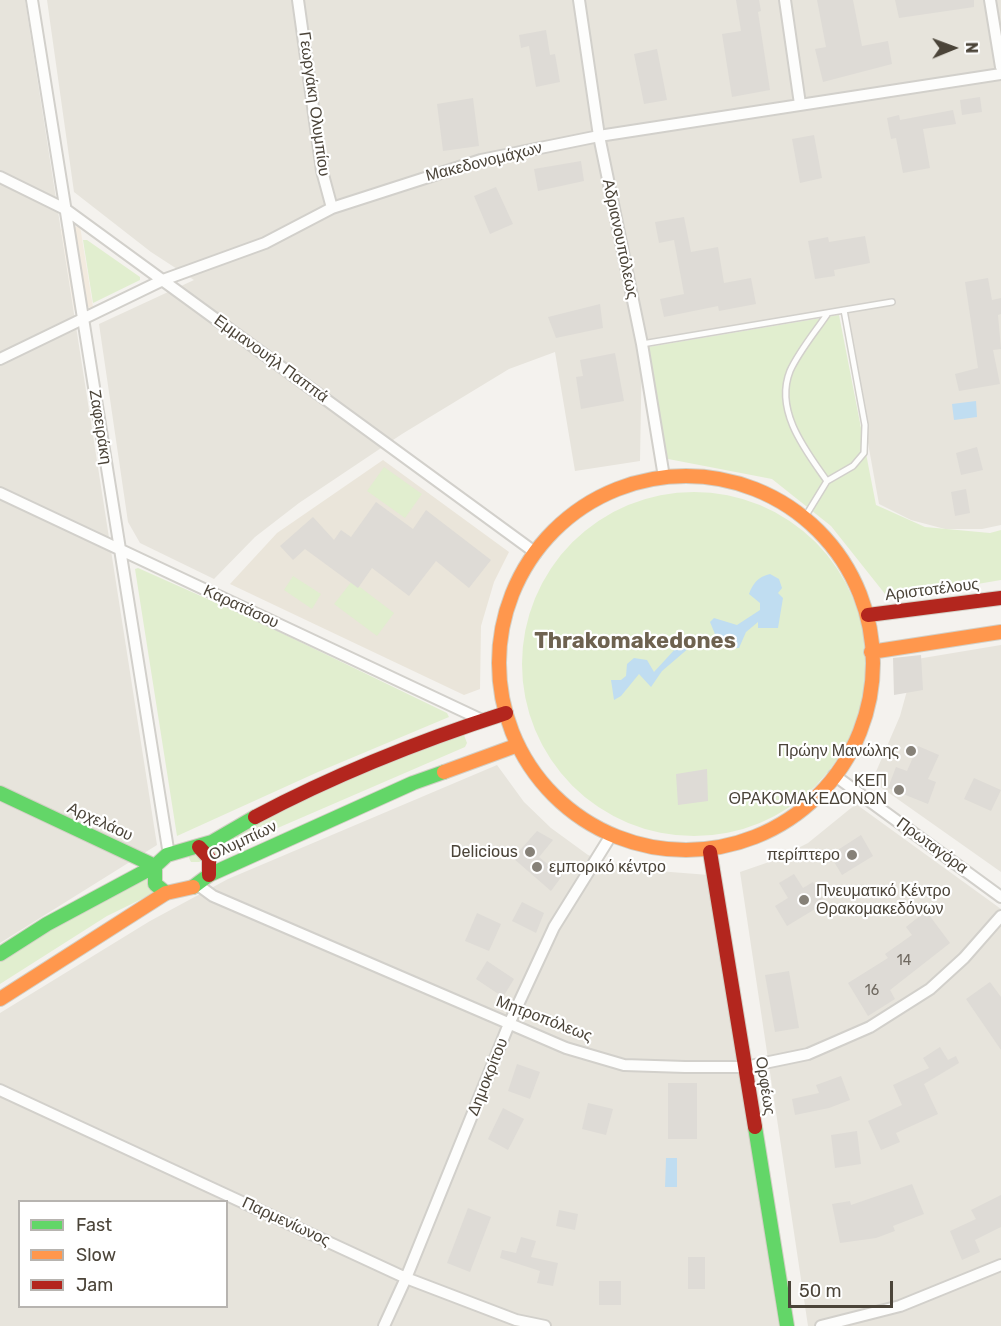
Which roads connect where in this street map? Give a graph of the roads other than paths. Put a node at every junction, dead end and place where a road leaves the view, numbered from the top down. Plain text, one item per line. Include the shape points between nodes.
1 (32, 0) edge
2 (298, 0) edge
3 (579, 0) edge
4 (785, 0) edge
5 (990, 0) edge
6 (1001, 67) edge
7 (1001, 74) edge
8 (800, 104) junction
9 (599, 136) junction
10 (0, 177) edge
11 (332, 208) junction
12 (65, 209) junction
13 (163, 280) junction
14 (892, 302) dead end
15 (844, 310) junction
16 (828, 313) junction
17 (83, 318) junction
18 (642, 344) junction
19 (0, 359) edge
20 (664, 477) junction
21 (828, 481) junction
22 (0, 493) edge
23 (805, 517) junction
24 (120, 551) junction
25 (536, 553) junction
26 (1001, 598) edge
27 (868, 615) junction
28 (1001, 632) edge
29 (871, 652) junction
30 (506, 712) junction
31 (482, 720) junction
32 (518, 745) junction
33 (834, 775) junction
34 (0, 793) edge
35 (610, 837) junction
36 (200, 847) junction
37 (710, 852) junction
38 (170, 855) junction
39 (155, 866) junction
40 (209, 875) junction
41 (198, 885) junction
42 (166, 893) junction
43 (1001, 897) edge
44 (1001, 916) edge
45 (0, 954) edge
46 (0, 999) edge
47 (509, 1024) junction
48 (745, 1067) junction
49 (0, 1090) edge
50 (1001, 1265) edge
51 (406, 1278) junction
52 (384, 1326) edge
53 (545, 1326) edge
54 (787, 1326) edge
55 (820, 1326) edge

1 - 12 street, Ζαφειράκη
2 - 11 street, Γεωργάκη Ολυμπίου via 322,171
3 - 9 street, Αδριανουπόλεως
4 - 8 street
5 - 6 street
7 - 8 street, Μακεδονομάχων
8 - 9 street, Μακεδονομάχων
9 - 11 street, Μακεδονομάχων via 481,160
9 - 18 street, Αδριανουπόλεως
10 - 12 street, Εμμανουήλ Παππά
11 - 13 street, Μακεδονομάχων via 265,243
12 - 13 street, Εμμανουήλ Παππά
12 - 17 street, Ζαφειράκη
13 - 17 street, Μακεδονομάχων
13 - 25 street, Εμμανουήλ Παππά
14 - 15 lane
15 - 16 lane
15 - 21 lane via 866,442 860,459
16 - 18 lane
16 - 21 lane via 790,370 786,398 798,440
17 - 19 street, Μακεδονομάχων
17 - 24 street, Ζαφειράκη
18 - 20 street, Αδριανουπόλεως
20 - 23 street via 702,474 749,484 791,504
20 - 25 street via 589,504
21 - 23 lane
22 - 24 street, Καρατάσου
23 - 27 street via 826,539 865,594
24 - 31 street, Καρατάσου
24 - 38 street, Ζαφειράκη
25 - 30 street via 510,603 500,657
26 - 27 street, Αριστοτέλους
27 - 29 street
28 - 29 street
29 - 33 street via 862,717
30 - 31 street, Ολυμπίων
30 - 32 street
31 - 36 street, Ολυμπίων via 315,788
32 - 35 street via 538,779 569,812
32 - 40 street, Ολυμπίων via 413,783
33 - 37 street via 763,833
33 - 43 street, Πρωταγόρα
34 - 39 street, Αρχελάου
35 - 37 street via 653,851 682,855
35 - 47 street, Δημοκρίτου via 554,927
36 - 38 street, Ολυμπίων via 190,846
36 - 40 street via 209,858
37 - 48 street, Ορφέως
38 - 39 street, Ολυμπίων
39 - 42 street via 155,884
39 - 45 street, Ολυμπίων
40 - 41 street, Ολυμπίων
41 - 42 street, Ολυμπίων
41 - 47 street, Μητροπόλεως via 213,896
42 - 46 street, Ολυμπίων
44 - 48 street, Μητροπόλεως via 930,989 870,1028 808,1054
47 - 48 street, Μητροπόλεως via 566,1048 624,1065
47 - 51 street, Δημοκρίτου
48 - 54 street, Ορφέως
49 - 51 street, Παρμενίωνος
50 - 55 street via 900,1306
51 - 52 street, Δημοκρίτου
51 - 53 street, Παρμενίωνος via 516,1320

